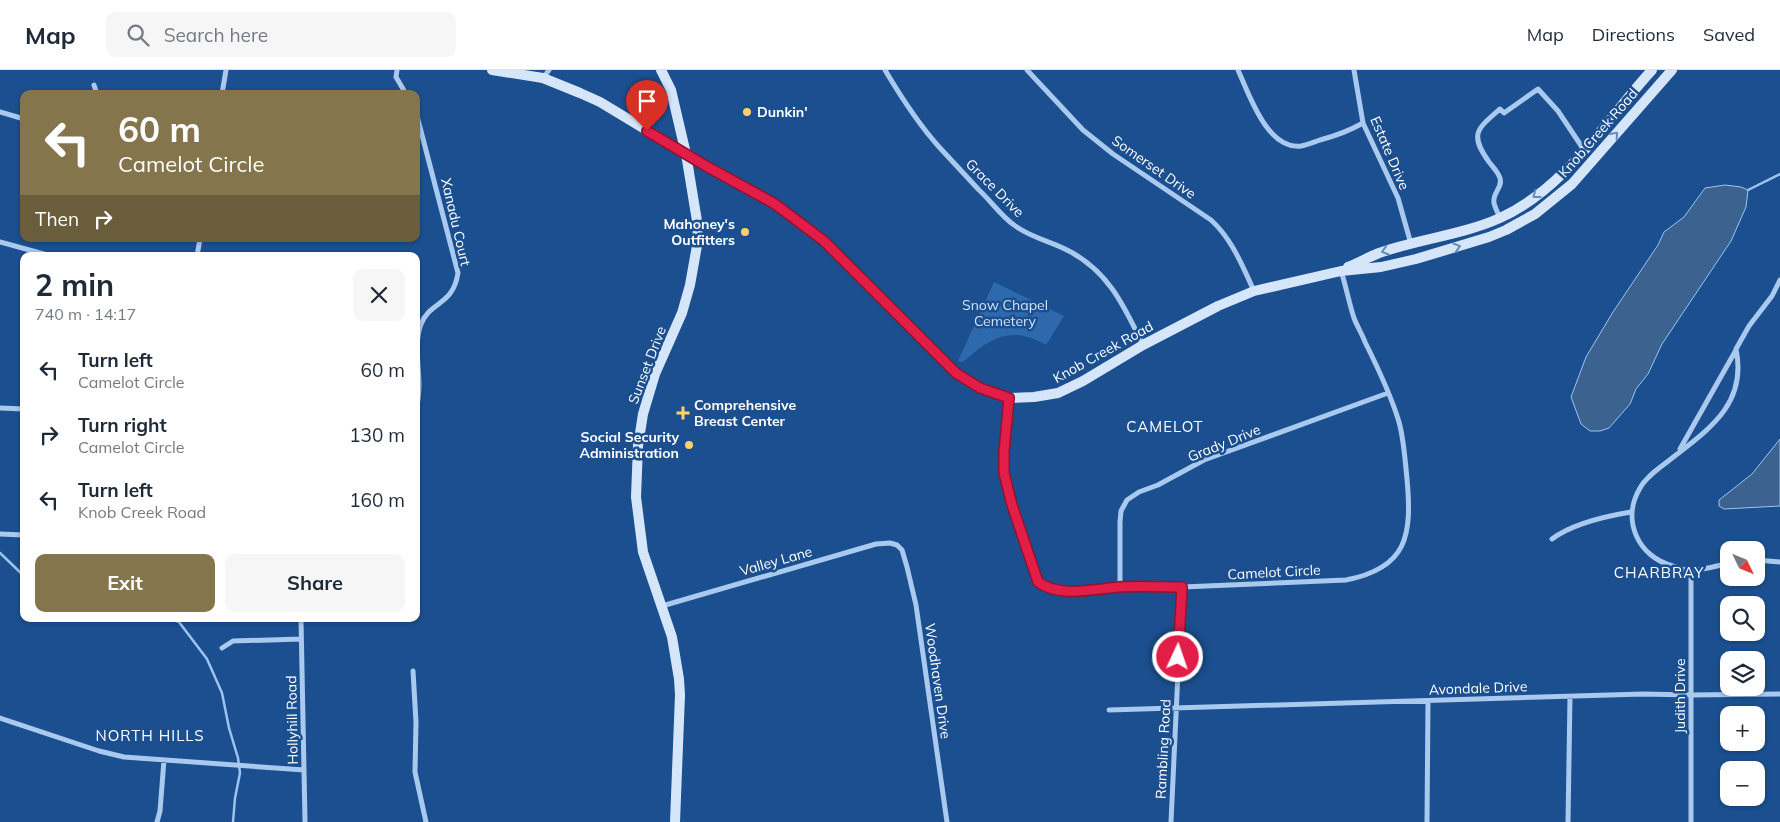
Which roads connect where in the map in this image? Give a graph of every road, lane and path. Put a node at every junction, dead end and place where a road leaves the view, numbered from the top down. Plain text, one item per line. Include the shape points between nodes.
1 (226, 70) edge
2 (397, 70) edge
3 (492, 70) edge
4 (661, 70) edge
5 (885, 70) edge
6 (1027, 70) edge
7 (1238, 70) edge
8 (1354, 70) edge
9 (1652, 70) edge
10 (1672, 70) edge
11 (546, 74) edge
12 (94, 85) dead end
13 (96, 90) edge
14 (223, 90) edge
15 (404, 90) edge
16 (1627, 99) junction
17 (1637, 109) junction
18 (0, 112) edge
19 (20, 118) edge
20 (1363, 123) junction
21 (420, 127) edge
22 (1584, 150) junction
23 (686, 154) junction
24 (1595, 158) junction
25 (1500, 218) junction
26 (1506, 230) junction
27 (0, 242) edge
28 (1411, 244) junction
29 (37, 252) edge
30 (1437, 253) junction
31 (1381, 267) junction
32 (1341, 270) junction
33 (1780, 280) edge
34 (1254, 291) junction
35 (420, 328) edge
36 (1143, 345) junction
37 (1736, 349) junction
38 (1388, 393) junction
39 (1009, 398) junction
40 (0, 408) edge
41 (20, 409) edge
42 (1678, 453) junction
43 (1632, 512) junction
44 (0, 534) edge
45 (20, 535) edge
46 (1552, 539) dead end
47 (897, 545) joint
48 (1765, 561) edge
49 (1780, 562) edge
50 (1720, 565) edge
51 (1691, 570) junction
52 (1120, 587) junction
53 (1182, 587) junction
54 (662, 606) junction
55 (301, 622) edge
56 (301, 639) junction
57 (222, 648) dead end
58 (413, 671) dead end
59 (1780, 694) edge
60 (1691, 695) junction
61 (1570, 697) junction
62 (1428, 701) junction
63 (1176, 709) junction
64 (1109, 710) dead end
65 (0, 718) edge
66 (164, 760) junction
67 (304, 770) junction
68 (305, 821) edge
69 (157, 822) edge
70 (426, 822) edge
71 (675, 822) edge
72 (947, 822) edge
73 (1171, 822) edge
74 (1427, 822) edge
75 (1568, 822) edge
76 (1691, 822) edge

1 - 14 street
2 - 15 street via 396,77
3 - 11 main road, Knob Creek Road
4 - 23 main road, Sunset Drive via 671,90
5 - 36 street, Grace Drive via 939,147 1012,224 1027,234 1070,251 1101,275 1113,288
6 - 34 street, Somerset Drive via 1083,130 1223,230
7 - 20 street via 1261,120 1278,139 1288,144 1300,147
8 - 20 street, Estate Drive
9 - 16 main road, Knob Creek Road
10 - 17 main road, Knob Creek Road
11 - 23 main road, Knob Creek Road
12 - 13 street
16 - 17 main road
16 - 22 main road, Knob Creek Road
24 -> 17 main road, Knob Creek Road
18 - 19 street
20 - 28 street, Estate Drive via 1398,198
21 - 35 street, Xanadu Court via 458,273 454,290 429,313
22 - 24 main road
22 -> 25 main road, Knob Creek Road via 1546,188
22 - 25 street via 1558,111 1538,89 1504,113 1500,109 1483,123 1478,132 1482,152 1500,179 1494,195
23 - 39 main road, Knob Creek Road via 775,204 824,241 956,373 980,388
23 - 54 main road, Sunset Drive via 698,240 682,313 643,414 636,473 636,513 643,552
24 - 26 main road, Knob Creek Road via 1552,201
25 - 26 main road
25 - 28 main road, Knob Creek Road
30 -> 26 main road, Knob Creek Road
27 - 29 street
28 - 30 main road via 1420,251
28 - 31 main road via 1399,259
28 -> 32 main road, Knob Creek Road via 1378,253
30 - 31 main road, Knob Creek Road
31 - 32 main road, Knob Creek Road
32 - 34 main road, Knob Creek Road
32 - 38 street, Camelot Circle via 1354,319
33 - 37 street
34 - 36 main road, Knob Creek Road
36 - 39 main road, Knob Creek Road via 1058,393
37 - 42 street
37 - 42 street via 1740,366 1734,395 1721,416
38 - 52 street, Grady Drive via 1204,460 1127,500 1120,522
38 - 53 street, Camelot Circle via 1400,423 1408,497 1407,532 1396,556 1376,571 1346,580
39 - 52 street, Camelot Circle via 1004,473 1038,582 1060,590
40 - 41 street
42 - 43 street via 1645,480 1636,495
43 - 46 street via 1584,524
43 - 51 street via 1635,534 1644,549 1658,561
44 - 45 street
47 - 54 street, Valley Lane via 876,544
47 - 72 street, Woodhaven Drive via 905,559 916,605
48 - 49 street
50 - 51 street
51 - 60 street, Judith Drive
52 - 53 street, Camelot Circle
53 - 63 street, Rambling Road
54 - 71 main road, Sunset Drive via 672,637 679,687
55 - 56 street, Hollyhill Road
56 - 57 street via 233,641
56 - 67 street, Hollyhill Road
58 - 70 street via 415,772
59 - 60 street, Avondale Drive
60 - 61 street, Avondale Drive
60 - 76 street, Judith Drive
61 - 62 street, Avondale Drive
61 - 75 street
62 - 63 street, Avondale Drive
62 - 74 street
63 - 64 street, Avondale Drive
63 - 73 street, Rambling Road
65 - 66 street via 99,751 124,757
66 - 67 street
66 - 69 street
67 - 68 street, Hollyhill Road

